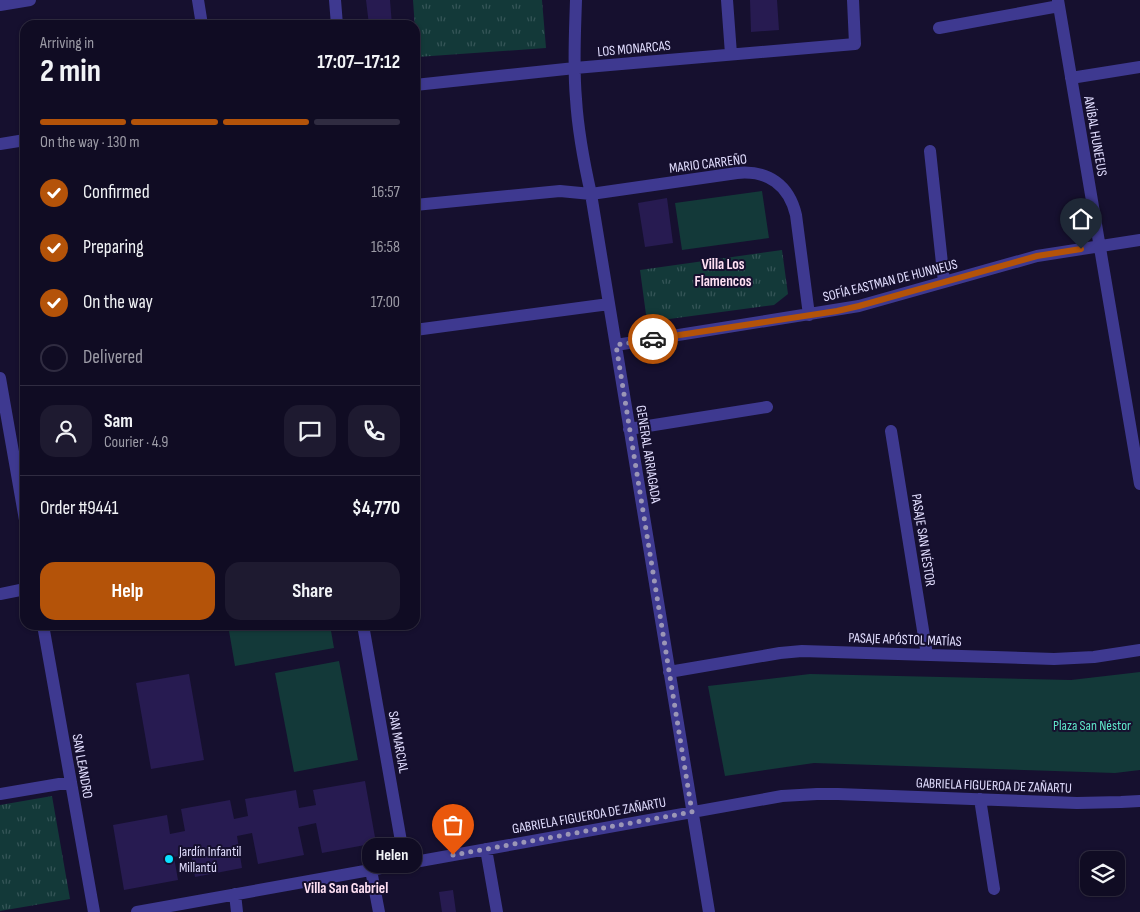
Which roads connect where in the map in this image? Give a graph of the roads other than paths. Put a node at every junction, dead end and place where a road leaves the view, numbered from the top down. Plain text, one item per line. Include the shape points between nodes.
1 (30, 0) edge
2 (198, 0) edge
3 (335, 0) edge
4 (576, 0) edge
5 (727, 0) edge
6 (853, 0) edge
7 (1059, 3) edge
8 (0, 5) edge
9 (201, 20) edge
10 (337, 20) edge
11 (939, 28) dead end
12 (731, 54) junction
13 (1140, 67) edge
14 (575, 68) junction
15 (1071, 78) junction
16 (420, 84) edge
17 (20, 141) edge
18 (0, 144) edge
19 (930, 151) dead end
20 (591, 194) junction
21 (420, 205) edge
22 (1140, 240) edge
23 (1100, 246) junction
24 (944, 282) junction
25 (609, 304) junction
26 (809, 315) junction
27 (420, 329) edge
28 (616, 345) junction
29 (0, 378) edge
30 (767, 407) dead end
31 (3, 409) edge
32 (629, 428) junction
33 (891, 431) dead end
34 (1140, 484) edge
35 (20, 495) edge
36 (20, 590) edge
37 (0, 594) edge
38 (44, 630) edge
39 (364, 630) edge
40 (1140, 650) edge
41 (927, 654) junction
42 (669, 672) junction
43 (71, 782) junction
44 (0, 794) edge
45 (980, 799) junction
46 (1140, 801) edge
47 (692, 812) junction
48 (486, 849) junction
49 (405, 864) junction
50 (371, 870) junction
51 (994, 889) dead end
52 (235, 894) junction
53 (94, 912) edge
54 (137, 912) edge
55 (237, 912) edge
56 (379, 912) edge
57 (497, 912) edge
58 (709, 912) edge

1 - 8 street
2 - 9 street
3 - 10 street
4 - 14 street, GENERAL ARRIAGADA
5 - 12 street
6 - 12 street, LOS MONARCAS via 855,44
7 - 11 street
7 - 15 street, ANÍBAL HUNEEUS
12 - 14 street, LOS MONARCAS
13 - 15 street
14 - 16 street, LOS MONARCAS
14 - 20 street, GENERAL ARRIAGADA via 579,130
15 - 23 street, ANÍBAL HUNEEUS
17 - 18 street
19 - 24 street
20 - 21 street, MARIO CARREÑO via 560,191
20 - 25 street, GENERAL ARRIAGADA
20 - 26 street, MARIO CARREÑO via 746,172 766,176 783,188 794,205
22 - 23 street, SOFÍA EASTMAN DE HUNNEUS
23 - 24 street, SOFÍA EASTMAN DE HUNNEUS via 1037,256
23 - 34 street, ANÍBAL HUNEEUS
24 - 26 street, SOFÍA EASTMAN DE HUNNEUS via 859,306
25 - 27 street
25 - 28 street, GENERAL ARRIAGADA
26 - 28 street, SOFÍA EASTMAN DE HUNNEUS
28 - 32 street, GENERAL ARRIAGADA
29 - 31 street
30 - 32 street
31 - 35 street
32 - 42 street, GENERAL ARRIAGADA
33 - 41 street, PASAJE SAN NÉSTOR
36 - 37 street
38 - 43 street, SAN LEANDRO
39 - 49 street, SAN MARCIAL
40 - 41 street, PASAJE APÓSTOL MATÍAS via 1061,658
41 - 42 street, PASAJE APÓSTOL MATÍAS via 802,651
42 - 47 street, GENERAL ARRIAGADA
43 - 44 street
43 - 53 street, SAN LEANDRO
45 - 46 street, GABRIELA FIGUEROA DE ZAÑARTU via 1078,803
45 - 47 street, GABRIELA FIGUEROA DE ZAÑARTU via 817,794 782,796
45 - 51 street
47 - 48 street, GABRIELA FIGUEROA DE ZAÑARTU
47 - 58 street, GENERAL ARRIAGADA
48 - 49 street, GABRIELA FIGUEROA DE ZAÑARTU
48 - 57 street
49 - 50 street, GABRIELA FIGUEROA DE ZAÑARTU
50 - 52 street, GABRIELA FIGUEROA DE ZAÑARTU
50 - 56 street
52 - 54 street, GABRIELA FIGUEROA DE ZAÑARTU
52 - 55 street

